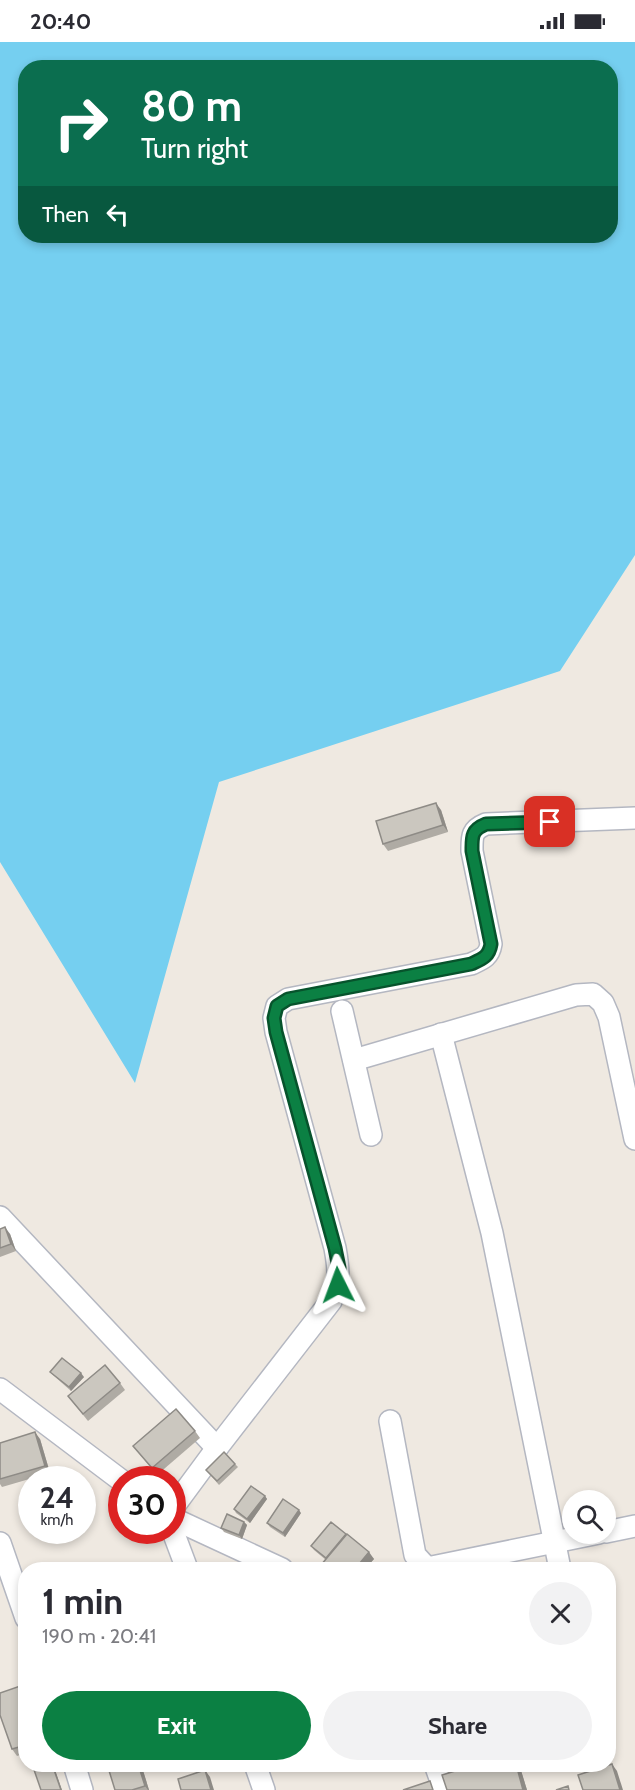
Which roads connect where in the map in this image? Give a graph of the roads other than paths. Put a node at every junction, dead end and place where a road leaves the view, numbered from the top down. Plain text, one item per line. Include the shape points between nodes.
1 (635, 818) edge
2 (342, 1011) dead end
3 (441, 1035) junction
4 (354, 1060) junction
5 (371, 1135) dead end
6 (635, 1139) edge
7 (0, 1217) edge
8 (0, 1389) edge
9 (390, 1421) dead end
10 (217, 1448) junction
11 (108, 1470) edge
12 (186, 1490) edge
13 (186, 1524) edge
14 (635, 1526) edge
15 (616, 1530) edge
16 (562, 1540) edge
17 (554, 1542) junction
18 (0, 1543) edge
19 (177, 1544) edge
20 (184, 1562) edge
21 (267, 1562) edge
22 (421, 1562) edge
23 (456, 1562) edge
24 (558, 1562) edge
25 (18, 1595) edge
26 (76, 1772) edge
27 (258, 1772) edge
28 (438, 1772) edge
29 (82, 1790) edge
30 (264, 1790) edge
31 (444, 1790) edge

1 - 10 street via 486,824 477,828 472,851 491,944 484,959 288,999 277,1006 276,1032 335,1248 338,1285 331,1301
2 - 4 street
3 - 4 street
3 - 6 street via 576,995 593,994 603,1003 609,1017
3 - 17 street via 492,1233
4 - 5 street
7 - 10 street
8 - 11 street
9 - 22 street via 415,1555
10 - 12 street
13 - 21 street
14 - 15 street
16 - 17 street
17 - 23 street
17 - 24 street
18 - 25 street
19 - 20 street
26 - 29 street
27 - 30 street
28 - 31 street

